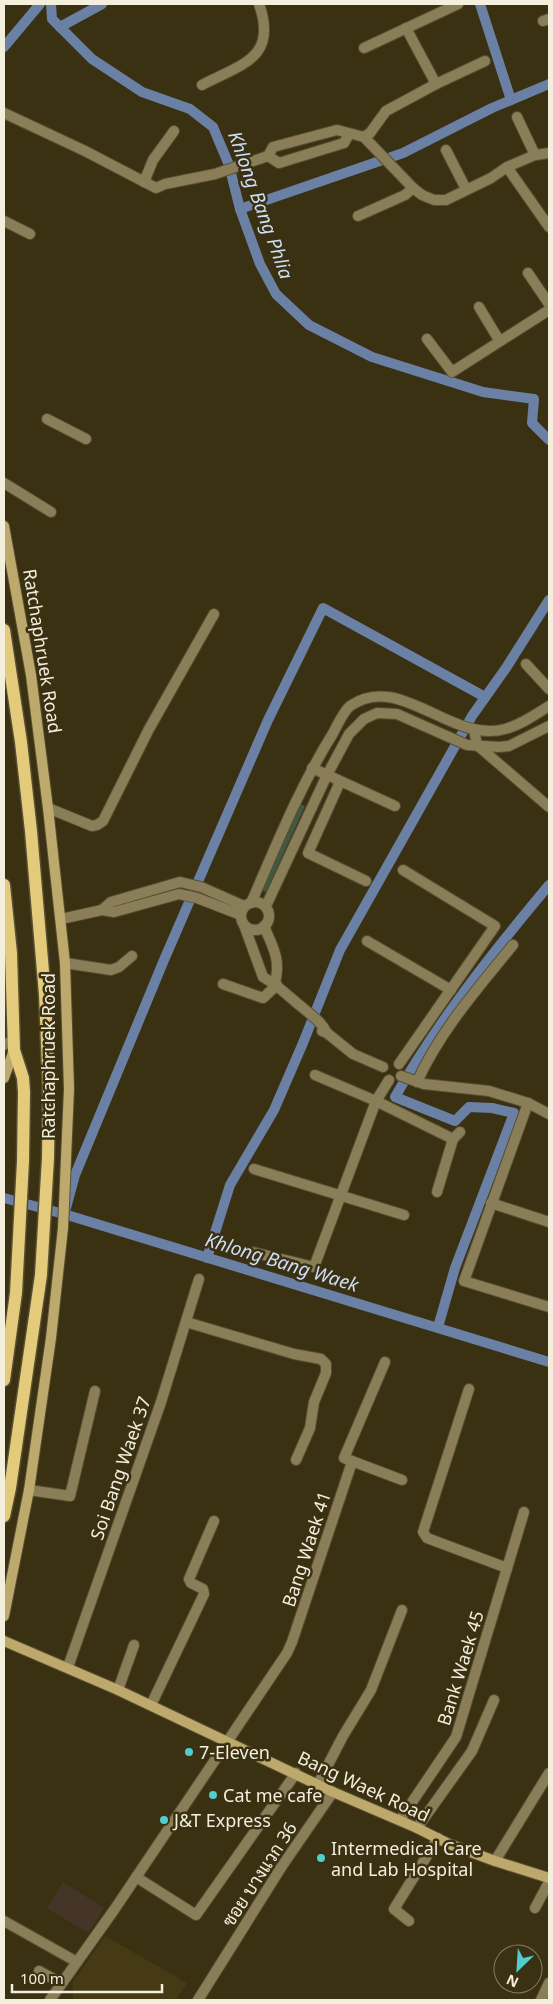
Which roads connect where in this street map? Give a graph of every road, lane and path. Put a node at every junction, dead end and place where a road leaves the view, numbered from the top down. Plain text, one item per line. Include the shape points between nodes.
1 (259, 4) edge
2 (458, 4) edge
3 (406, 28) junction
4 (364, 48) dead end
5 (485, 62) dead end
6 (436, 84) junction
7 (202, 85) dead end
8 (4, 113) edge
9 (517, 117) dead end
10 (174, 131) dead end
11 (349, 134) junction
12 (364, 137) junction
13 (446, 150) dead end
14 (549, 153) edge
15 (535, 155) junction
16 (268, 156) junction
17 (505, 169) junction
18 (144, 182) junction
19 (413, 188) junction
20 (466, 189) junction
21 (358, 216) dead end
22 (4, 221) edge
23 (549, 227) edge
24 (30, 234) dead end
25 (528, 273) dead end
26 (549, 304) edge
27 (479, 307) dead end
28 (549, 310) edge
29 (427, 339) dead end
30 (499, 340) junction
31 (46, 419) dead end
32 (86, 439) dead end
33 (4, 483) edge
34 (51, 512) dead end
35 (4, 526) edge
36 (214, 614) dead end
37 (4, 630) edge
38 (526, 664) dead end
39 (549, 689) edge
40 (549, 706) edge
41 (549, 726) edge
42 (474, 730) junction
43 (472, 745) junction
44 (312, 768) junction
45 (327, 775) junction
46 (340, 782) junction
47 (395, 806) dead end
48 (549, 807) edge
49 (48, 808) junction
50 (403, 870) dead end
51 (366, 881) dead end
52 (4, 885) edge
53 (266, 906) junction
54 (102, 910) junction
55 (245, 912) junction
56 (61, 919) junction
57 (264, 926) junction
58 (366, 941) dead end
59 (513, 945) dead end
60 (7, 956) edge
61 (132, 956) dead end
62 (65, 963) junction
63 (223, 984) dead end
64 (276, 984) junction
65 (451, 990) junction
66 (10, 1045) edge
67 (399, 1064) junction
68 (383, 1067) junction
69 (315, 1076) dead end
70 (400, 1076) junction
71 (4, 1078) edge
72 (389, 1080) junction
73 (417, 1082) junction
74 (376, 1101) junction
75 (528, 1102) junction
76 (549, 1114) edge
77 (254, 1169) dead end
78 (437, 1192) dead end
79 (342, 1196) junction
80 (491, 1203) junction
81 (404, 1215) dead end
82 (549, 1222) edge
83 (252, 1252) dead end
84 (199, 1279) dead end
85 (549, 1307) edge
86 (186, 1322) junction
87 (384, 1362) dead end
88 (5, 1374) edge
89 (469, 1389) dead end
90 (95, 1391) dead end
91 (296, 1460) dead end
92 (352, 1462) junction
93 (402, 1480) dead end
94 (29, 1490) junction
95 (524, 1512) dead end
96 (4, 1516) edge
97 (214, 1521) dead end
98 (507, 1568) junction
99 (13, 1573) junction
100 (4, 1581) edge
101 (402, 1610) dead end
102 (4, 1616) edge
103 (4, 1641) edge
104 (134, 1645) dead end
105 (68, 1667) junction
106 (118, 1690) junction
107 (494, 1700) dead end
108 (151, 1705) junction
109 (228, 1741) junction
110 (296, 1773) junction
111 (549, 1773) edge
112 (318, 1784) junction
113 (333, 1792) junction
114 (400, 1820) junction
115 (417, 1828) junction
116 (438, 1838) junction
117 (495, 1861) junction
118 (136, 1877) junction
119 (549, 1880) edge
120 (535, 1908) dead end
121 (4, 1921) edge
122 (409, 1921) dead end
123 (77, 1962) junction
124 (39, 1971) dead end
125 (61, 1983) junction
126 (549, 1983) edge
127 (50, 2000) edge
128 (198, 2000) edge
129 (541, 2000) edge

1 - 7 street via 266,29 258,52 250,60
2 - 3 street
3 - 4 street
3 - 6 street
5 - 6 street
6 - 12 street via 386,111
8 - 18 street
9 - 15 street
10 - 18 street via 153,160
11 - 12 street
11 - 16 street via 337,130 273,147
11 - 16 street via 344,143 279,163
12 - 19 street
13 - 20 street
14 - 15 street
15 - 17 street
16 - 18 street via 216,174 156,188
17 - 20 street
17 - 23 street
19 - 20 street via 434,200 446,200
19 - 21 street via 405,195
22 - 24 street
25 - 26 street
27 - 30 street
28 - 30 street
29 - 30 street via 452,372
31 - 32 street
33 - 34 street
35 - 49 main road, Ratchaphruek Road via 31,675
36 - 49 street via 102,821 92,826
37 - 96 main road, Ratchaphruek Road via 32,831 47,1053 48,1158 41,1275
38 - 39 street
40 - 42 street via 505,729
41 - 43 street via 509,746
42 - 43 street
42 - 44 street via 444,720 405,700 382,696 361,700 348,707
43 - 45 street via 397,714 377,713 364,719 349,734
43 - 48 street
44 - 45 street
44 - 55 street
45 - 46 street
45 - 53 street
46 - 47 street
46 - 51 street via 308,853
49 - 56 main road, Ratchaphruek Road
50 - 65 street via 495,926
52 - 60 main road, Ratchaphruek Road
53 - 55 street via 258,902
53 - 57 street via 269,914
54 - 55 street via 114,912 179,894
54 - 55 street via 111,902 180,882 201,887
54 - 56 street
55 - 57 street via 248,928 256,930
55 - 64 street via 263,977
56 - 62 main road, Ratchaphruek Road
57 - 64 street via 278,960
58 - 65 street
59 - 73 street via 463,1007
60 - 66 main road, Ratchaphruek Road
61 - 62 street via 111,970
62 - 94 main road, Ratchaphruek Road via 69,1089 63,1228
63 - 64 street via 263,998
64 - 68 street via 353,1054
65 - 67 street
66 - 71 main road, Ratchaphruek Road
66 - 88 main road, Ratchaphruek Road via 23,1078 23,1160 16,1293
67 - 68 street via 390,1062
67 - 70 street
68 - 72 street via 383,1073
69 - 74 street
70 - 72 street
70 - 73 street
72 - 74 street
73 - 75 street via 489,1091
74 - 78 street via 457,1136
74 - 79 street
75 - 76 street
75 - 80 street
77 - 79 street
79 - 81 street
79 - 83 street via 314,1267
80 - 82 street
80 - 85 street via 464,1281
84 - 86 street, Soi Bang Waek 37
86 - 91 street via 321,1359 326,1364 310,1428
86 - 105 street, Soi Bang Waek 37
87 - 92 street, Bang Waek 41 via 344,1458
89 - 98 street via 423,1532 427,1538
90 - 94 street via 70,1496
92 - 93 street
92 - 109 street, Bang Waek 41 via 292,1642
94 - 99 main road, Ratchaphruek Road
95 - 98 street, Bank Waek 45
97 - 108 street via 189,1579 203,1589 204,1594
98 - 114 street, Bank Waek 45 via 456,1736
99 - 100 main road
99 - 102 main road, Ratchaphruek Road
101 - 112 street via 371,1690
103 - 105 main road, Bang Waek Road
104 - 106 street
105 - 106 main road, Bang Waek Road
106 - 108 main road, Bang Waek Road
107 - 115 street via 472,1751
108 - 109 main road, Bang Waek Road
109 - 110 main road, Bang Waek Road
109 - 118 street, Bang Waek 41
110 - 112 main road, Bang Waek Road
110 - 118 street via 196,1915
111 - 117 street
112 - 113 main road, Bang Waek Road
113 - 114 main road, Bang Waek Road
113 - 128 street, ซอย บางแวก 36
114 - 115 main road, Bang Waek Road
115 - 116 main road, Bang Waek Road
116 - 117 main road, Bang Waek Road
116 - 122 street via 394,1909
117 - 119 main road, Bang Waek Road
118 - 123 street, Bang Waek 41
119 - 120 street
121 - 123 street
123 - 125 street, Bang Waek 41
124 - 125 street
125 - 127 street, Bang Waek 41
126 - 129 street

